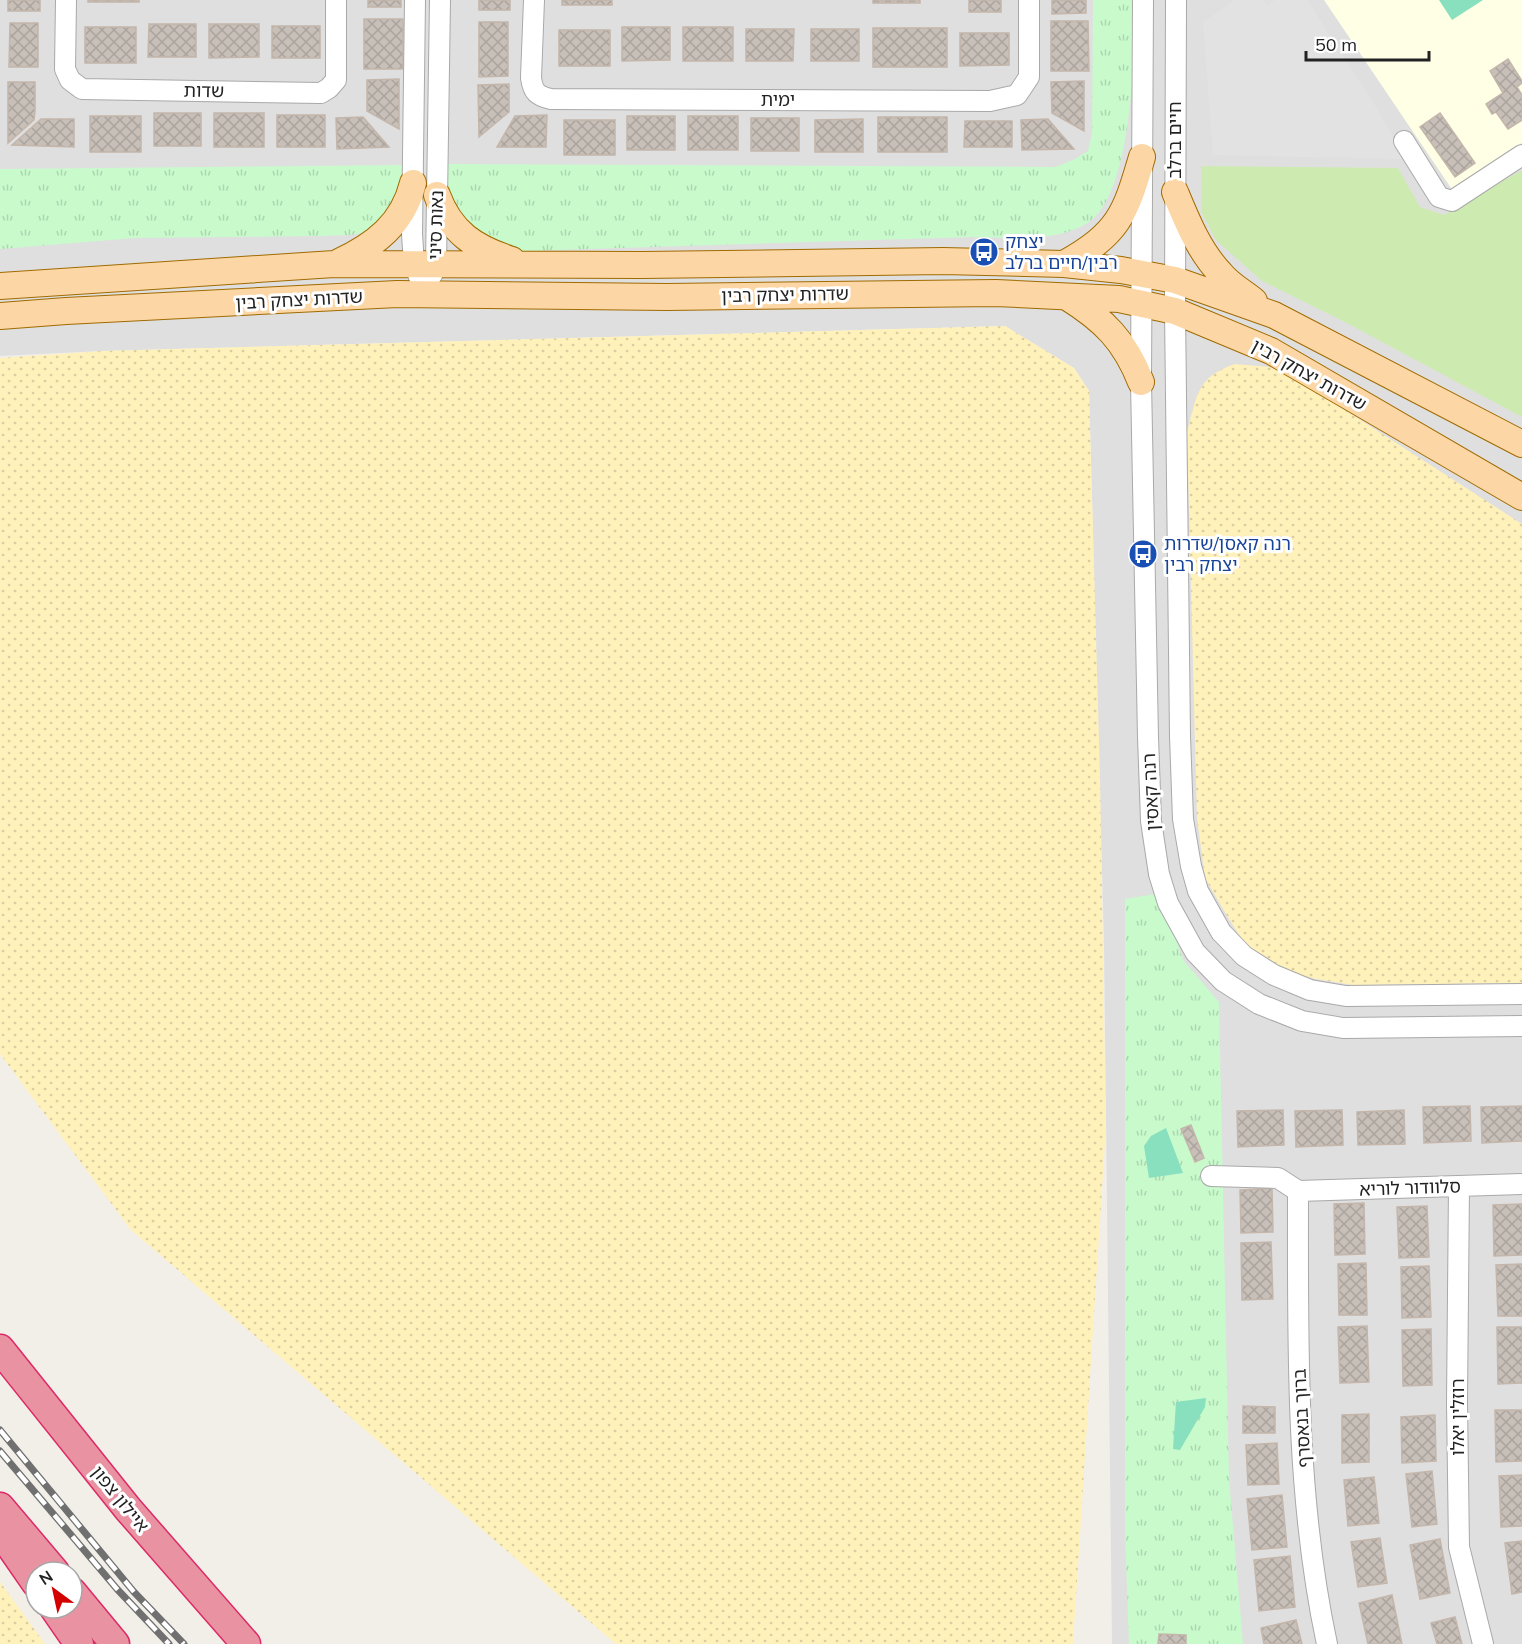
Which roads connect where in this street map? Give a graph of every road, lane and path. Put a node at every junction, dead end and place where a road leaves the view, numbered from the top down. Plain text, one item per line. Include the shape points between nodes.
1 (66, 0) edge
2 (336, 0) edge
3 (415, 0) edge
4 (440, 0) edge
5 (534, 0) edge
6 (1029, 0) edge
7 (1143, 0) edge
8 (1176, 0) edge
9 (1404, 141) dead end
10 (1522, 155) edge
11 (1142, 157) junction
12 (413, 183) junction
13 (1175, 192) junction
14 (437, 195) junction
15 (334, 264) junction
16 (425, 264) junction
17 (1064, 264) junction
18 (529, 265) junction
19 (1141, 274) junction
20 (1175, 280) junction
21 (0, 286) edge
22 (426, 295) junction
23 (1065, 295) junction
24 (1141, 303) junction
25 (1175, 311) junction
26 (1274, 315) junction
27 (0, 316) edge
28 (1141, 382) junction
29 (1522, 444) edge
30 (1522, 498) edge
31 (1522, 994) edge
32 (1522, 1026) edge
33 (1211, 1176) dead end
34 (1522, 1184) edge
35 (1459, 1186) junction
36 (1298, 1191) junction
37 (0, 1349) edge
38 (0, 1507) edge
39 (0, 1531) edge
40 (45, 1560) edge
41 (24, 1566) edge
42 (84, 1607) edge
43 (62, 1620) edge
44 (79, 1644) edge
45 (115, 1644) edge
46 (246, 1644) edge
47 (1327, 1644) edge
48 (1483, 1644) edge

1 - 2 street, שדות via 65,69 70,80 82,89 321,93 336,80
3 - 12 street, נאות סיני
4 - 14 street, נאות סיני
5 - 6 street, ימית via 532,87 536,94 551,99 990,101 1017,95 1029,77
7 - 11 street, חיים ברלב
8 - 13 street, חיים ברלב
9 - 10 street via 1439,197 1452,201
11 - 17 main road via 1122,216 1096,244
11 - 19 street, חיים ברלב
12 - 15 main road via 404,208 377,240
12 - 16 street, נאות סיני
13 - 20 street, חיים ברלב
13 - 26 main road via 1208,260 1222,277
14 - 16 street, נאות סיני
14 - 18 main road via 447,217 473,243
15 - 16 main road, שדרות יצחק רבין
15 - 21 main road, שדרות יצחק רבין
16 - 18 main road, שדרות יצחק רבין
16 - 22 street, נאות סיני
17 - 18 main road, שדרות יצחק רבין via 943,261
17 - 19 main road, שדרות יצחק רבין
19 - 20 main road, שדרות יצחק רבין
19 - 24 street, רנה קאסין
20 - 25 street, רנה קאסין
20 - 26 main road, שדרות יצחק רבין
22 - 23 main road, שדרות יצחק רבין
22 - 27 main road, שדרות יצחק רבין
23 - 24 main road, שדרות יצחק רבין
23 - 28 main road via 1092,313 1121,342
24 - 25 main road, שדרות יצחק רבין
24 - 28 street, רנה קאסין
25 - 30 main road, שדרות יצחק רבין via 1271,351
25 - 31 street, רנה קאסין via 1183,819 1191,866 1204,904 1221,932 1244,956 1274,975 1310,990 1346,996
26 - 29 main road, שדרות יצחק רבין
28 - 32 street, רנה קאסין via 1151,821 1159,874 1184,935 1223,981 1259,1004 1302,1021 1343,1028
33 - 36 street via 1278,1178
34 - 35 street, סלוודור לוריא
35 - 36 street, סלוודור לוריא
35 - 48 street, רוזלין יאלו via 1459,1546
36 - 47 street, ברוך בנאסרף via 1299,1404 1316,1593
37 - 46 highway, איילון צפון via 128,1509
38 - 40 highway
39 - 41 highway
42 - 45 highway
43 - 44 highway

